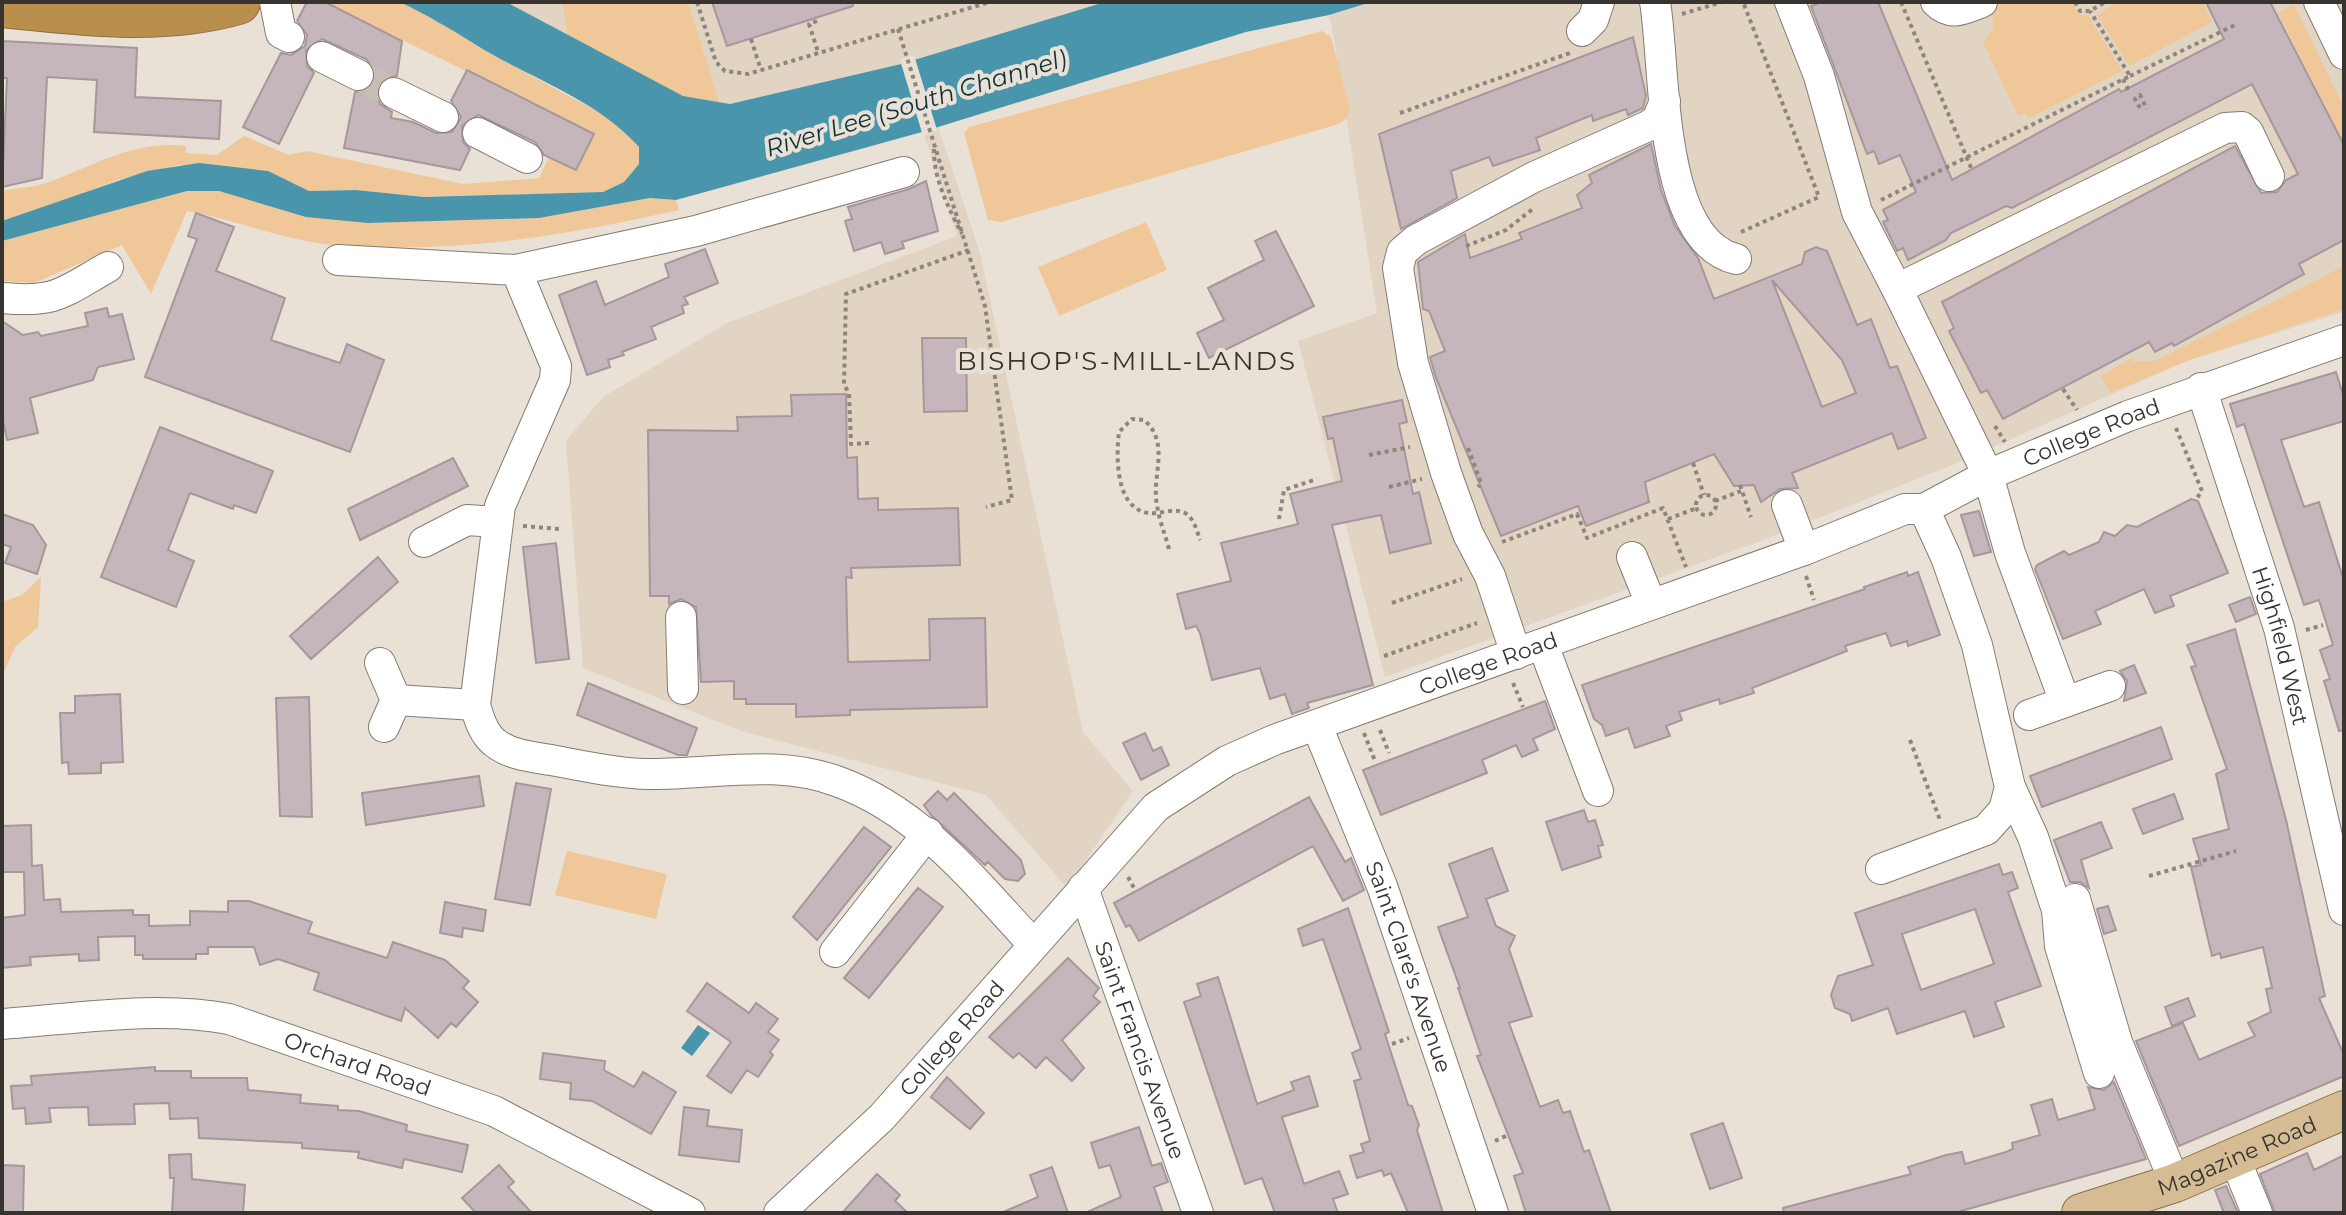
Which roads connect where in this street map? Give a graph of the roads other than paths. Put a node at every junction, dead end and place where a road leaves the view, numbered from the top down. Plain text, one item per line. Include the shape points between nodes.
1 (238, 2) edge
2 (275, 2) edge
3 (1599, 2) edge
4 (1790, 2) edge
5 (1936, 2) edge
6 (1982, 2) edge
7 (5, 6) edge
8 (2329, 6) edge
9 (1664, 10) edge
10 (289, 37) dead end
11 (1577, 41) road end
12 (2344, 54) edge
13 (322, 57) dead end
14 (358, 75) tunnel mouth
15 (394, 93) tunnel mouth
16 (1665, 101) junction
17 (443, 117) dead end
18 (478, 133) dead end
19 (527, 158) dead end
20 (904, 172) dead end
21 (2269, 176) dead end
22 (1732, 248) road end
23 (338, 260) dead end
24 (108, 267) dead end
25 (516, 270) junction
26 (1897, 289) junction
27 (2, 298) edge
28 (2344, 340) edge
29 (2201, 388) junction
30 (1988, 475) junction
31 (1787, 505) dead end
32 (1924, 509) junction
33 (497, 520) junction
34 (424, 542) dead end
35 (1632, 557) dead end
36 (1803, 557) junction
37 (1651, 604) junction
38 (681, 617) dead end
39 (1523, 657) junction
40 (380, 663) dead end
41 (2110, 686) dead end
42 (683, 689) dead end
43 (396, 700) junction
44 (2065, 702) junction
45 (475, 705) junction
46 (2029, 715) dead end
47 (1317, 726) junction
48 (384, 727) dead end
49 (2010, 787) junction
50 (1598, 791) dead end
51 (928, 833) junction
52 (1881, 869) dead end
53 (1083, 888) junction
54 (2075, 899) dead end
55 (2344, 910) edge
56 (1033, 944) junction
57 (835, 952) dead end
58 (2, 1024) edge
59 (2099, 1073) dead end
60 (2344, 1110) edge
61 (2235, 1159) junction
62 (2175, 1183) junction
63 (690, 1213) edge
64 (779, 1213) edge
65 (1198, 1213) edge
66 (1493, 1213) edge
67 (2081, 1213) edge
68 (2257, 1213) edge

1 - 7 highway via 147,15
2 - 10 street via 281,33
3 - 11 street
4 - 26 street via 1819,76 1857,212
5 - 6 street via 1954,12
8 - 12 street
9 - 16 street
13 - 14 street
15 - 17 street
16 - 22 street via 1666,136 1688,210 1712,248
16 - 39 street via 1657,120 1648,126 1534,177 1402,252 1398,268 1413,363 1478,575
18 - 19 street
20 - 25 street via 696,231
21 - 26 street via 2248,132 2225,128
23 - 25 street
24 - 27 street via 53,298
25 - 33 street via 556,366 555,380
26 - 30 street
28 - 29 street, College Road
29 - 30 street, College Road
29 - 55 street, Highfield West via 2279,628
30 - 32 street, College Road
30 - 44 street via 2010,553
31 - 36 street
32 - 36 street, College Road via 1905,509
32 - 49 street via 1977,645
33 - 34 street via 467,520
33 - 45 street
35 - 37 street
36 - 37 street, College Road
37 - 39 street, College Road
38 - 42 street
39 - 47 street, College Road
39 - 50 street
40 - 43 street
41 - 44 street
43 - 45 street
43 - 48 street
44 - 46 street
45 - 51 street via 481,725 509,751 648,774 755,768 809,771 865,793
47 - 53 street, College Road via 1249,750 1186,785 1156,807
47 - 66 street, Saint Clare's Avenue via 1382,886
49 - 52 street via 2004,810 1986,830
49 - 59 street via 2057,910 2060,946
51 - 56 street
51 - 57 street
53 - 56 street, College Road
53 - 65 street, Saint Francis Avenue
54 - 62 street via 2117,1042
56 - 64 street, College Road via 882,1117
58 - 63 street, Orchard Road via 142,1015 229,1019 494,1111
60 - 61 main road, Magazine Road
61 - 62 main road, Magazine Road
61 - 68 street
62 - 67 main road, Magazine Road

